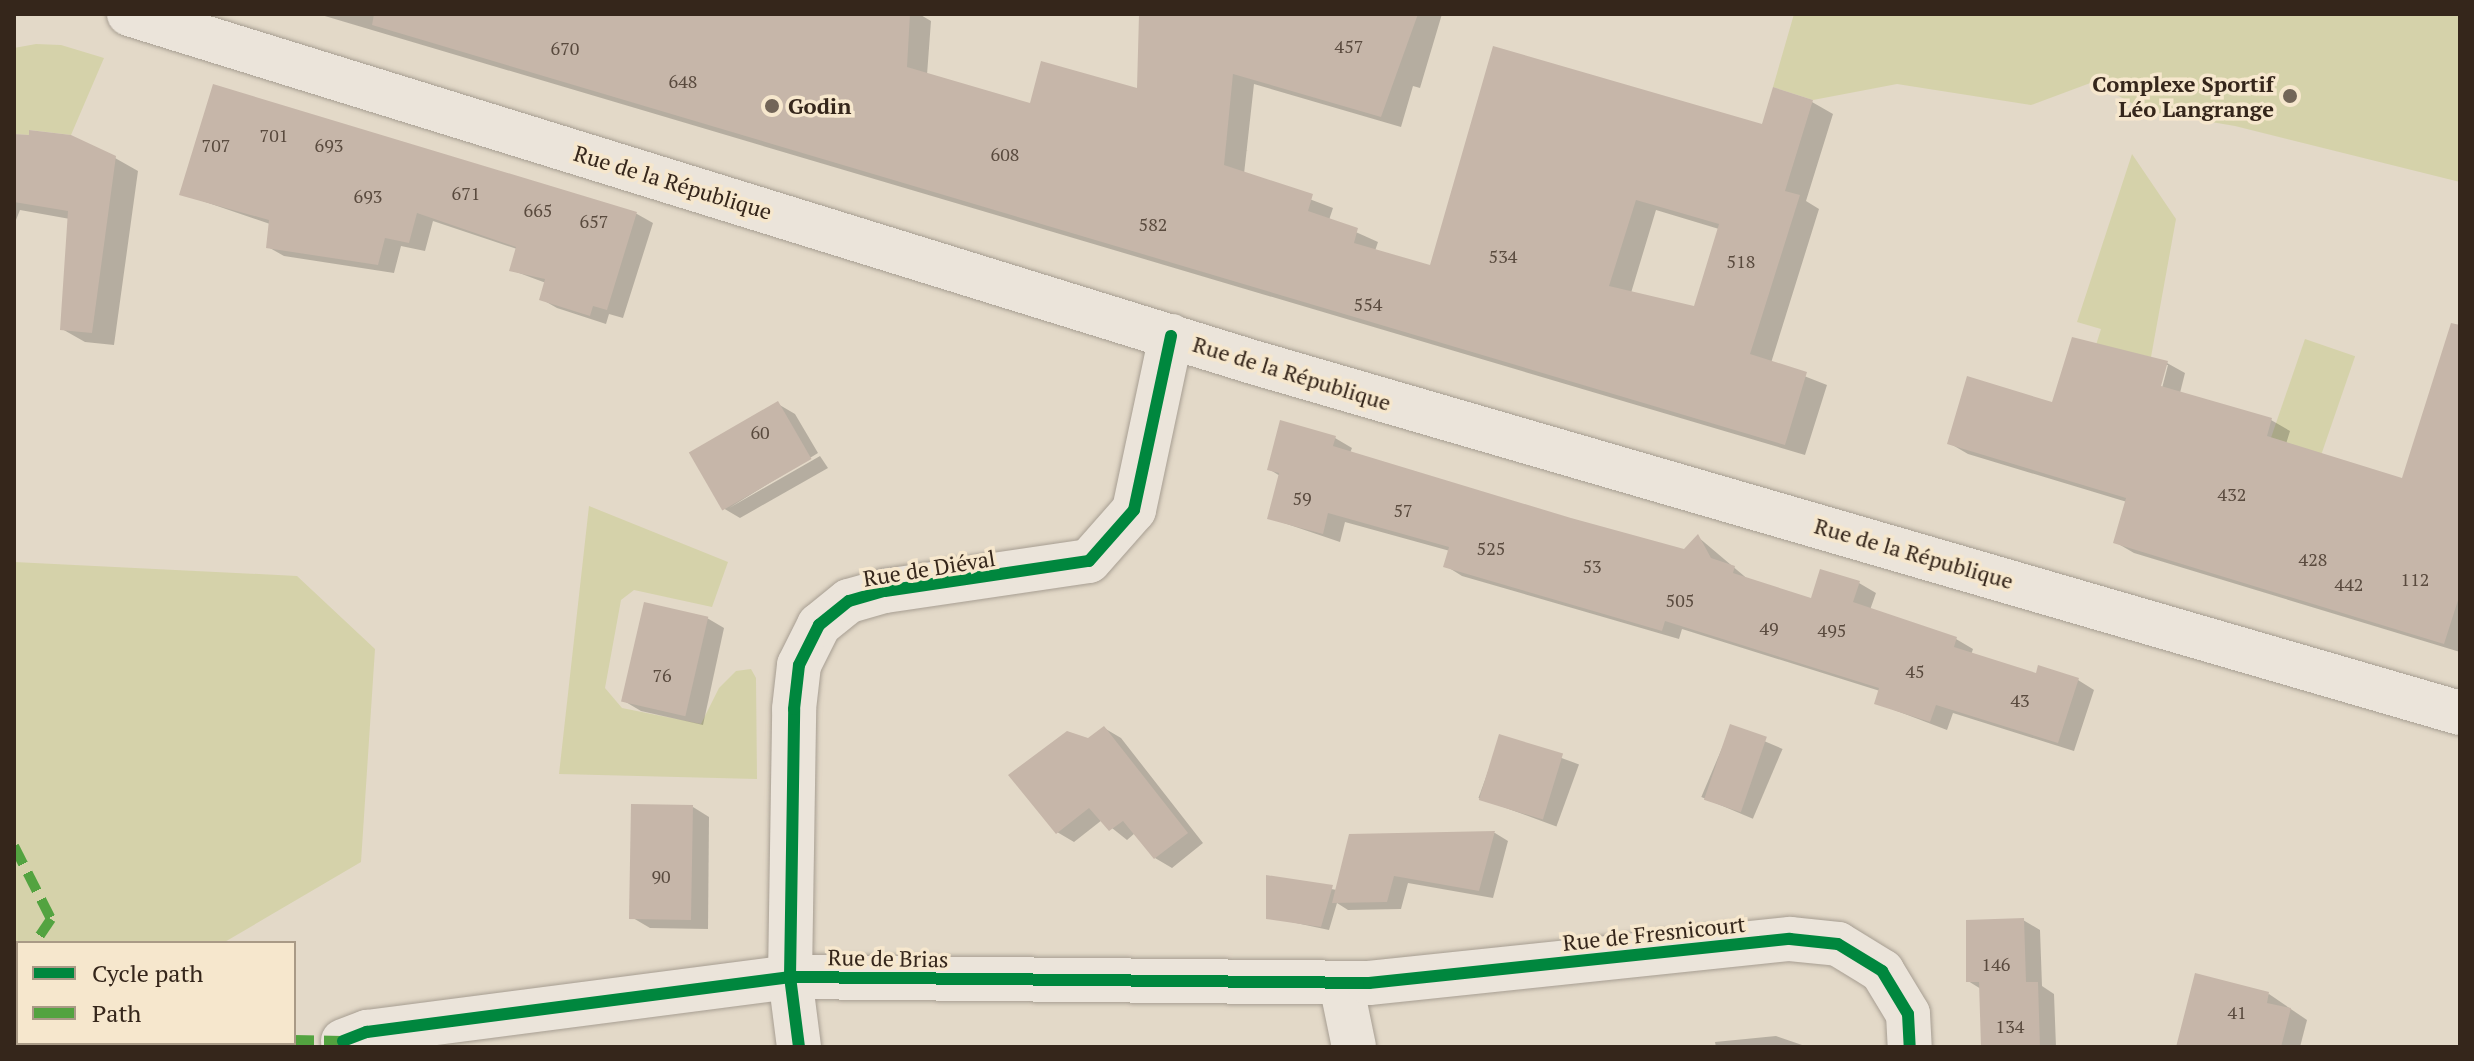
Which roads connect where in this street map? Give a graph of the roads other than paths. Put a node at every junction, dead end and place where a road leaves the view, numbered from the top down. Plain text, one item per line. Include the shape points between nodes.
1 (129, 14) edge
2 (1171, 336) junction
3 (2460, 713) edge
4 (790, 977) junction
5 (1341, 984) junction
6 (343, 1041) dead end
7 (799, 1047) edge
8 (1354, 1047) edge
9 (1910, 1047) edge

1 - 2 street, Rue de la République
2 - 3 street, Rue de la République
2 - 4 street, Rue de Diéval via 1134,510 1089,561 1057,570 885,591 849,601 819,625 799,665 794,709
4 - 5 street, Rue de Brias
4 - 6 street, Rue de Brias via 367,1032
4 - 7 street, Rue de Diéval
5 - 8 street
5 - 9 street, Rue de Fresnicourt via 1790,939 1838,944 1882,971 1908,1014

